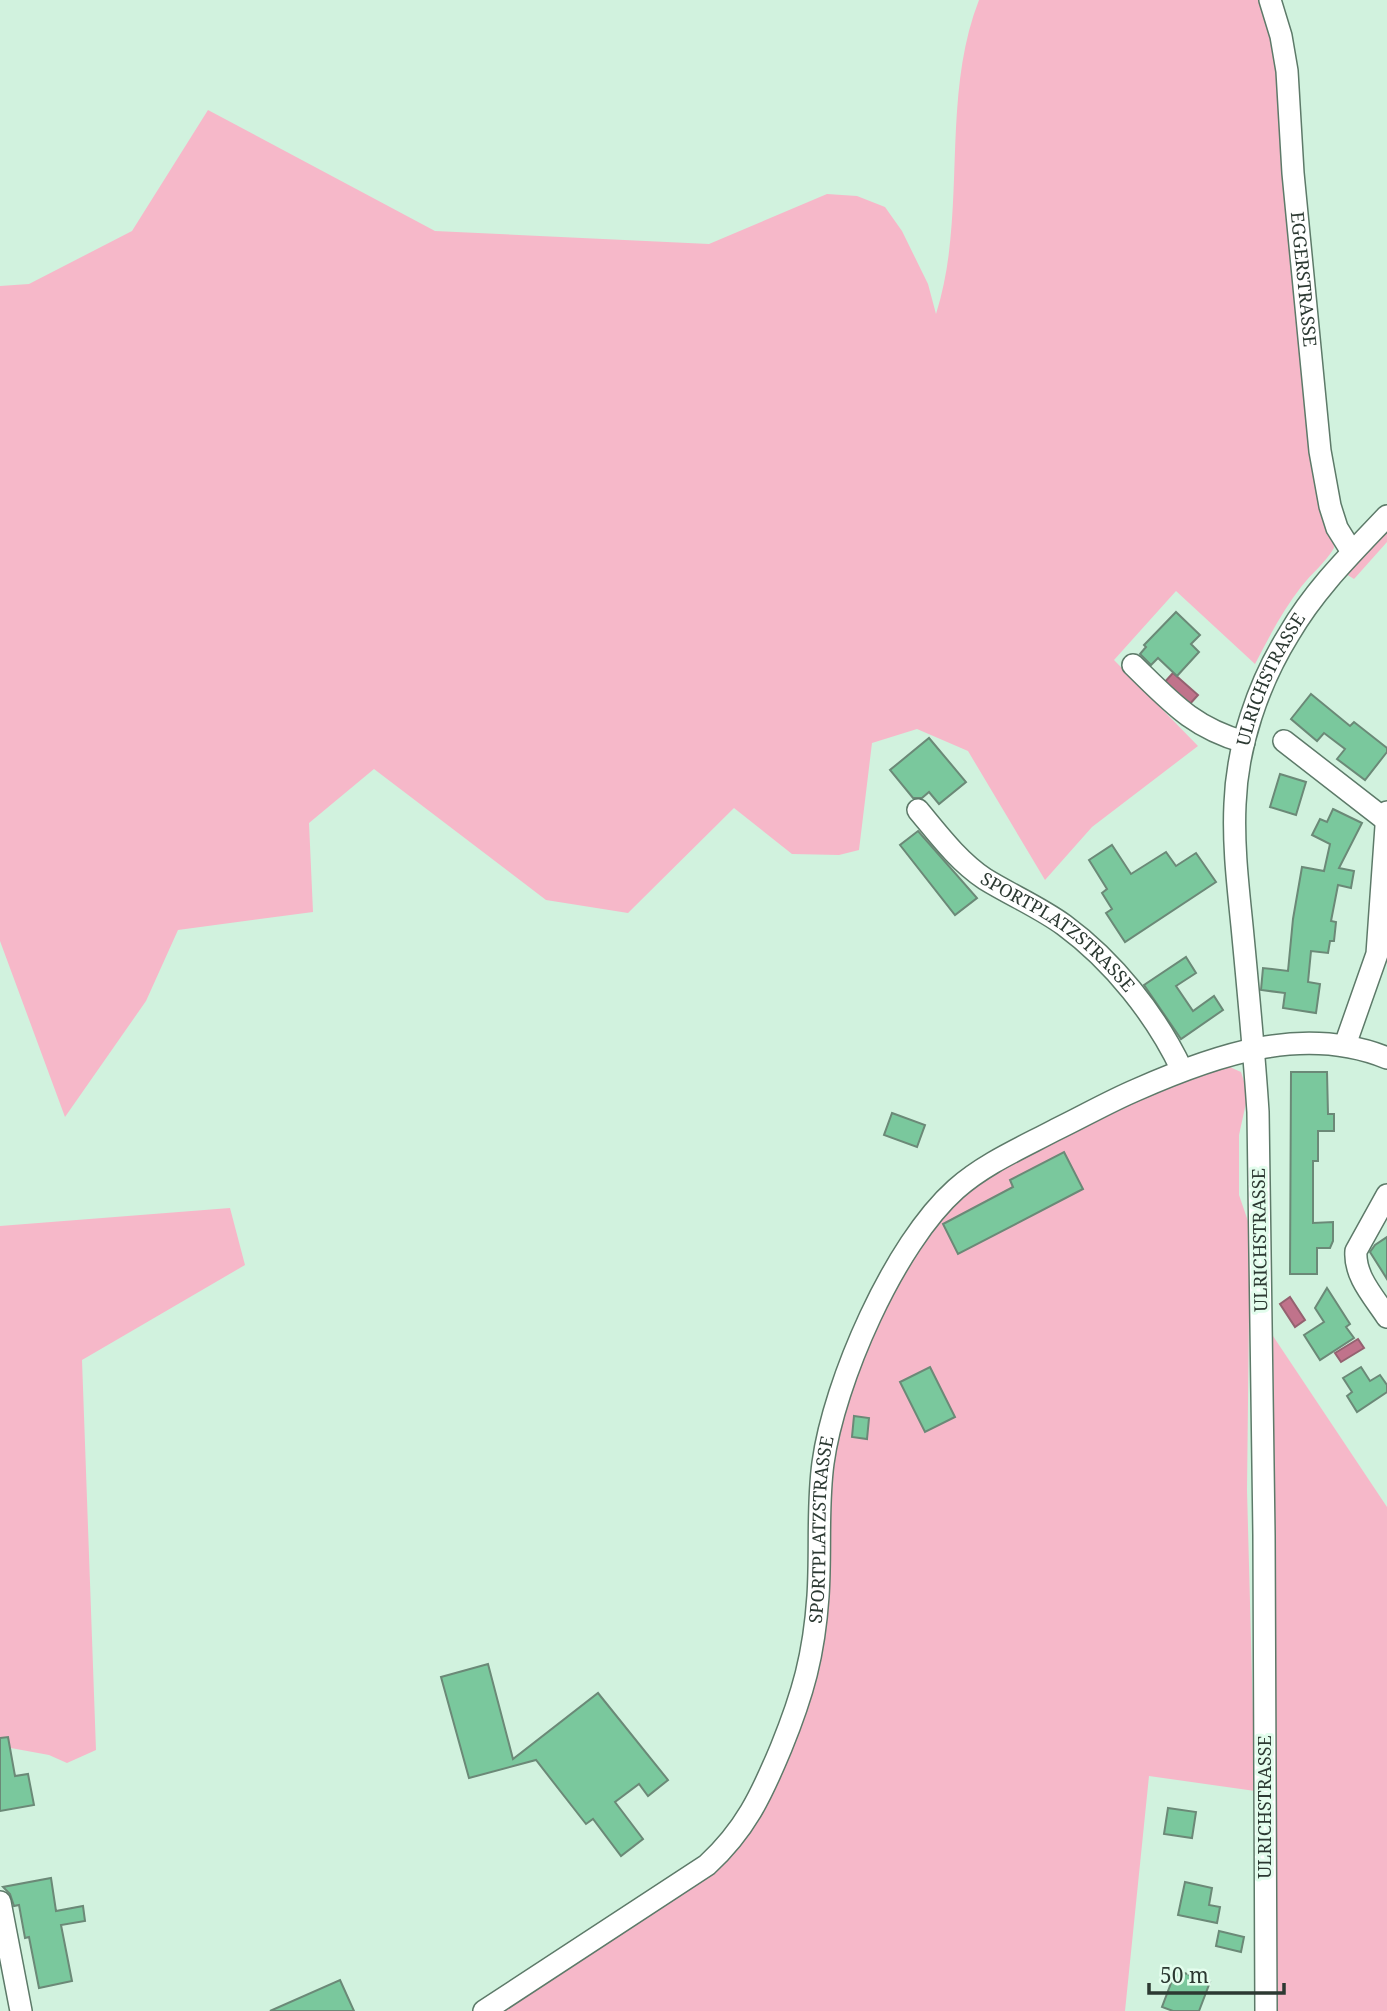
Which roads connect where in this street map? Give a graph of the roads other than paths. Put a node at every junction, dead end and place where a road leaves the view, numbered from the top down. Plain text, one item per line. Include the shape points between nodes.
1 (1270, 0) edge
2 (1387, 516) edge
3 (1352, 552) junction
4 (1133, 665) dead end
5 (1284, 741) dead end
6 (1244, 742) junction
7 (918, 810) dead end
8 (1387, 812) edge
9 (1387, 820) edge
10 (1345, 1045) junction
11 (1254, 1050) junction
12 (1387, 1058) edge
13 (1182, 1070) junction
14 (1387, 1195) edge
15 (1387, 1317) edge
16 (0, 1902) edge
17 (21, 2011) edge
18 (484, 2011) edge
19 (1266, 2011) edge

1 - 3 street, EGGERSTRASSE via 1287,72 1320,451 1337,527
2 - 3 street, ULRICHSTRASSE
3 - 6 street, ULRICHSTRASSE via 1288,634
4 - 6 street via 1192,720
5 - 9 street
6 - 11 street, ULRICHSTRASSE via 1235,804 1235,845
7 - 13 street, SPORTPLATZSTRASSE via 966,864 1087,943 1148,1014
8 - 9 street
9 - 10 street via 1377,954
10 - 11 street, SPORTPLATZSTRASSE via 1301,1042
10 - 12 street, SPORTPLATZSTRASSE
11 - 13 street, SPORTPLATZSTRASSE
11 - 19 street, ULRICHSTRASSE via 1264,1535
13 - 18 street, SPORTPLATZSTRASSE via 1128,1093 974,1174 935,1210 884,1287 840,1393 823,1465 818,1595 808,1674 761,1795 728,1845 707,1864
14 - 15 street via 1355,1261
16 - 17 street

